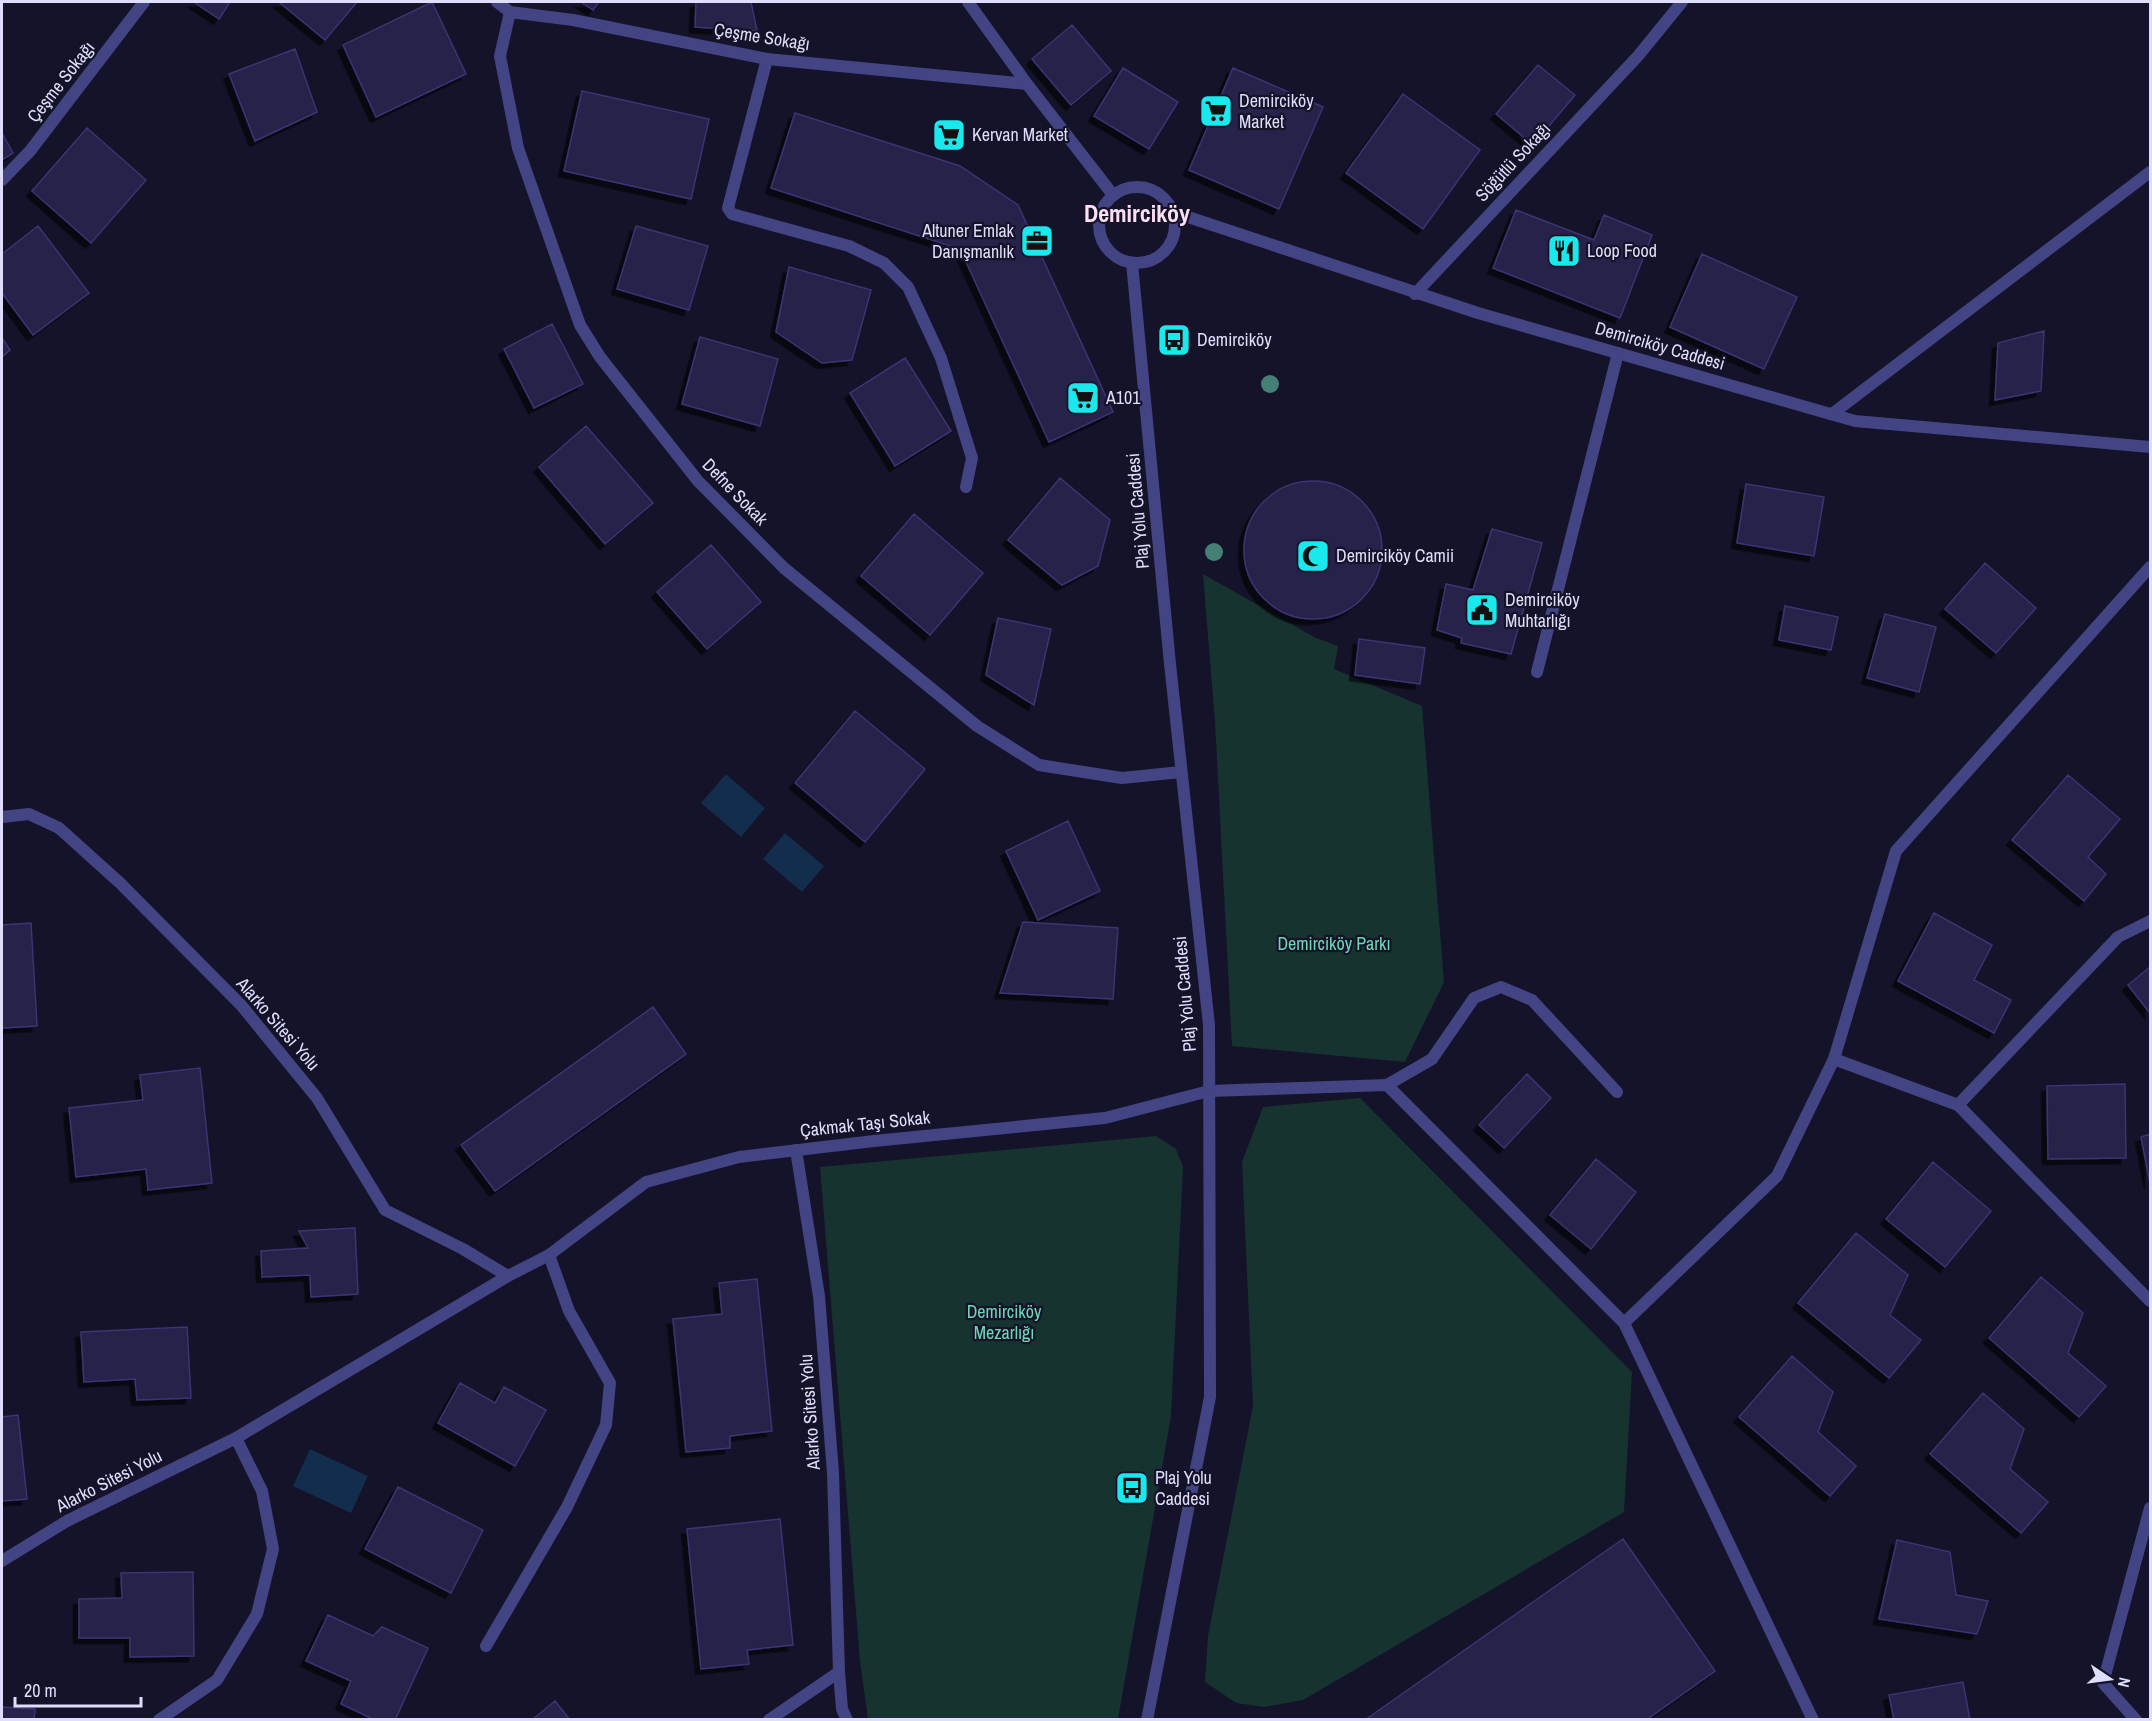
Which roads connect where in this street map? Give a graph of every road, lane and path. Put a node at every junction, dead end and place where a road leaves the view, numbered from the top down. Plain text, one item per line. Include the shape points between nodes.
1 (144, 2) edge
2 (497, 2) edge
3 (968, 2) edge
4 (1682, 2) edge
5 (510, 12) junction
6 (767, 59) junction
7 (1027, 84) junction
8 (2151, 172) edge
9 (2, 180) edge
10 (1113, 195) junction
11 (1173, 212) junction
12 (1132, 263) junction
13 (1415, 294) junction
14 (1618, 353) junction
15 (1832, 414) junction
16 (2151, 447) edge
17 (966, 487) dead end
18 (2151, 567) edge
19 (1537, 672) dead end
20 (1181, 772) junction
21 (2, 816) edge
22 (2151, 921) edge
23 (1834, 1059) junction
24 (1387, 1085) junction
25 (1209, 1091) junction
26 (1617, 1092) dead end
27 (1958, 1105) junction
28 (796, 1150) junction
29 (549, 1255) junction
30 (508, 1276) junction
31 (2151, 1301) edge
32 (1624, 1323) junction
33 (236, 1438) junction
34 (2151, 1508) edge
35 (2, 1561) edge
36 (486, 1646) dead end
37 (839, 1672) junction
38 (159, 1719) edge
39 (768, 1719) edge
40 (847, 1719) edge
41 (1147, 1719) edge
42 (1813, 1719) edge
43 (2136, 1719) edge

1 - 9 street, Çeşme Sokağı via 30,151
2 - 5 street
3 - 7 street
4 - 13 street, Söğütlü Sokağı via 1638,56
5 - 6 street, Çeşme Sokağı via 573,20
5 - 20 street, Defne Sokak via 500,56 518,148 580,326 698,481 802,583 977,726 1040,765 1122,778
6 - 7 street, Çeşme Sokağı
6 - 17 street via 728,208 732,214 849,246 884,263 908,287 941,358 972,458
7 - 10 street
8 - 15 street
10 - 11 street via 1135,186 1148,188 1159,193
10 - 12 street via 1100,215 1102,241 1109,251
11 - 12 street via 1173,237 1167,248 1157,258
11 - 13 street, Demirciköy Caddesi
12 - 20 street, Plaj Yolu Caddesi
13 - 14 street, Demirciköy Caddesi
14 - 15 street, Demirciköy Caddesi
14 - 19 street
15 - 16 street, Demirciköy Caddesi via 1855,421
18 - 23 street via 1896,851
20 - 25 street, Plaj Yolu Caddesi via 1209,1025
21 - 30 street, Alarko Sitesi Yolu via 29,814 59,828 120,883 241,1005 317,1098 385,1210
22 - 27 street via 2118,937
23 - 27 street
23 - 32 street via 1777,1176
24 - 25 street, Çakmak Taşı Sokak
24 - 26 street via 1432,1059 1474,998 1501,987 1532,1000
24 - 32 street
25 - 28 street, Çakmak Taşı Sokak via 1105,1118
25 - 41 street, Plaj Yolu Caddesi via 1210,1397
27 - 31 street
28 - 29 street, Çakmak Taşı Sokak via 739,1157 646,1182
28 - 37 street, Alarko Sitesi Yolu via 819,1296 833,1473
29 - 30 street, Alarko Sitesi Yolu
29 - 36 street via 569,1311 610,1383 606,1425 567,1507
30 - 33 street, Alarko Sitesi Yolu
32 - 42 street
33 - 35 street, Alarko Sitesi Yolu via 66,1521
33 - 38 street via 261,1491 273,1549 257,1614 217,1680
34 - 43 street via 2103,1683
37 - 39 street
37 - 40 street, Alarko Sitesi Yolu via 842,1709

